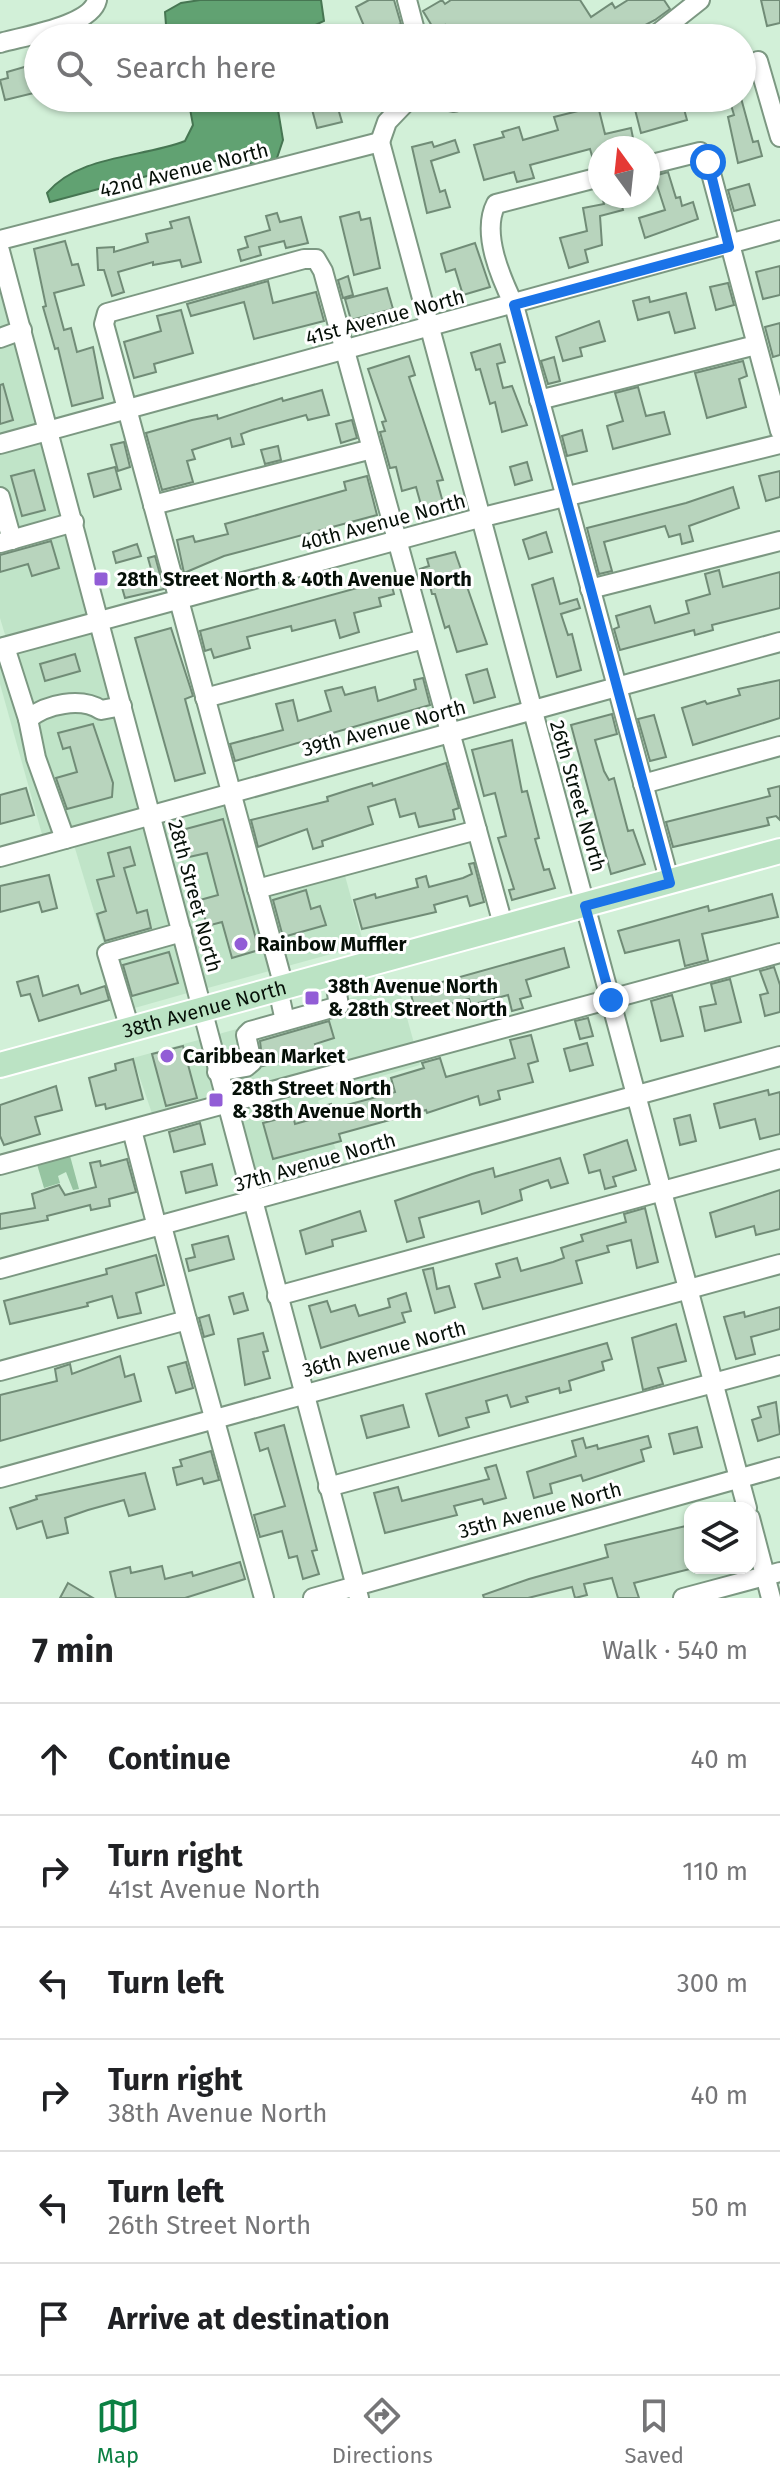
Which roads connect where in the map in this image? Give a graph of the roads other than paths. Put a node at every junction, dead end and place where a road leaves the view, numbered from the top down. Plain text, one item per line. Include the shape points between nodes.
1 (97, 0) edge
2 (407, 0) edge
3 (700, 0) edge
4 (67, 24) edge
5 (413, 24) edge
6 (670, 24) edge
7 (24, 36) edge
8 (0, 43) edge
9 (758, 61) dead end
10 (397, 112) edge
11 (780, 137) edge
12 (380, 142) junction
13 (660, 162) edge
14 (588, 180) edge
15 (780, 230) edge
16 (0, 240) edge
17 (729, 247) junction
18 (0, 251) edge
19 (5, 290) edge
20 (514, 305) junction
21 (429, 328) junction
22 (22, 330) junction
23 (0, 338) edge
24 (756, 345) junction
25 (345, 351) junction
26 (539, 400) junction
27 (127, 410) junction
28 (49, 431) junction
29 (780, 431) edge
30 (0, 444) edge
31 (780, 444) edge
32 (372, 449) junction
33 (0, 497) edge
34 (565, 497) junction
35 (153, 505) junction
36 (479, 518) junction
37 (74, 522) junction
38 (6, 541) edge
39 (397, 541) junction
40 (780, 541) edge
41 (590, 589) junction
42 (179, 600) junction
43 (100, 621) junction
44 (424, 639) junction
45 (780, 642) edge
46 (3, 647) edge
47 (617, 688) junction
48 (205, 698) junction
49 (122, 706) junction
50 (531, 711) junction
51 (28, 719) junction
52 (449, 733) junction
53 (780, 746) edge
54 (643, 784) junction
55 (231, 794) junction
56 (151, 816) junction
57 (477, 830) junction
58 (65, 839) junction
59 (780, 851) edge
60 (0, 857) edge
61 (670, 883) junction
62 (257, 889) junction
63 (585, 906) junction
64 (504, 928) junction
65 (182, 932) junction
66 (780, 953) edge
67 (334, 974) junction
68 (281, 988) junction
69 (611, 1000) junction
70 (202, 1009) junction
71 (285, 1021) junction
72 (130, 1029) junction
73 (780, 1056) edge
74 (249, 1064) junction
75 (0, 1065) edge
76 (217, 1072) junction
77 (266, 1094) junction
78 (637, 1095) junction
79 (225, 1105) junction
80 (132, 1130) junction
81 (780, 1159) edge
82 (0, 1165) edge
83 (662, 1191) junction
84 (251, 1203) junction
85 (160, 1227) junction
86 (780, 1264) edge
87 (0, 1269) edge
88 (689, 1289) junction
89 (277, 1296) junction
90 (187, 1320) junction
91 (780, 1365) edge
92 (0, 1371) edge
93 (714, 1383) junction
94 (303, 1394) junction
95 (214, 1418) junction
96 (780, 1467) edge
97 (0, 1478) edge
98 (739, 1478) junction
99 (328, 1487) junction
100 (745, 1502) edge
101 (756, 1533) edge
102 (773, 1574) edge
103 (357, 1591) edge
104 (264, 1598) edge
105 (313, 1598) edge
106 (683, 1598) edge
107 (771, 1598) edge

1 - 4 street via 81,20
2 - 5 street
3 - 6 street
7 - 8 street
9 - 11 street
10 - 12 street
12 - 16 street, 42nd Avenue North
12 - 21 street, 26th Street North
13 - 17 street via 700,152 714,177
14 - 20 street via 496,204 491,212 500,276
15 - 17 street, 41st Avenue North
17 - 20 street, 41st Avenue North
17 - 24 street
18 - 19 street, 28th Street North
19 - 22 street, 28th Street North
20 - 21 street, 41st Avenue North
20 - 26 street
21 - 25 street, 41st Avenue North
21 - 36 street, 26th Street North
22 - 23 street
22 - 28 street, 28th Street North
24 - 26 street
24 - 29 street
25 - 27 street, 41st Avenue North
25 - 27 street via 323,271 316,259 304,259 107,313 104,324
25 - 32 street
26 - 34 street
27 - 28 street, 41st Avenue North
27 - 35 street
28 - 30 street, 41st Avenue North
28 - 37 street, 28th Street North
31 - 34 street, 40th Avenue North
32 - 35 street
32 - 39 street
33 - 38 street
34 - 36 street, 40th Avenue North
34 - 41 street
35 - 42 street
36 - 39 street, 40th Avenue North
36 - 50 street, 26th Street North
37 - 38 street
37 - 43 street, 28th Street North
39 - 42 street, 40th Avenue North
39 - 44 street
40 - 41 street
41 - 47 street
42 - 43 street, 40th Avenue North
42 - 48 street
43 - 46 street, 40th Avenue North
43 - 49 street, 28th Street North
44 - 48 street
44 - 52 street
45 - 47 street, 39th Avenue North
46 - 51 street
47 - 50 street, 39th Avenue North
47 - 54 street
48 - 55 street
49 - 51 street via 101,710 89,702 76,703
49 - 56 street, 28th Street North
50 - 52 street, 39th Avenue North
50 - 63 street, 26th Street North
51 - 58 street via 39,769
52 - 55 street, 39th Avenue North
52 - 57 street
53 - 54 street
54 - 61 street
55 - 56 street, 39th Avenue North
55 - 62 street
56 - 58 street, 39th Avenue North
56 - 65 street, 28th Street North
57 - 62 street
57 - 64 street
58 - 60 street, 39th Avenue North
59 - 61 main road, 38th Avenue North
61 - 63 main road, 38th Avenue North
62 - 68 street
63 - 64 main road, 38th Avenue North
63 - 69 street, 26th Street North
64 - 67 main road, 38th Avenue North
65 - 70 street, 28th Street North
65 - 72 street via 107,953
66 - 69 street
67 - 68 main road, 38th Avenue North
67 - 71 street via 339,1006
68 - 70 main road, 38th Avenue North
68 - 71 street
69 - 77 street
69 - 78 street, 26th Street North
70 - 72 main road, 38th Avenue North
70 - 76 street, 28th Street North
71 - 74 street via 246,1035
72 - 75 main road, 38th Avenue North
73 - 78 street, 37th Avenue North
74 - 76 street
74 - 77 street
76 - 79 street, 28th Street North
77 - 79 street
78 - 83 street, 26th Street North
78 - 84 street, 37th Avenue North
79 - 80 street
79 - 84 street, 28th Street North
80 - 82 street
80 - 85 street
81 - 83 street
83 - 88 street, 26th Street North
83 - 89 street
84 - 85 street, 37th Avenue North
84 - 89 street, 28th Street North
85 - 87 street, 37th Avenue North
85 - 90 street
86 - 88 street, 36th Avenue North
88 - 93 street, 26th Street North
88 - 94 street, 36th Avenue North
89 - 94 street, 28th Street North
90 - 92 street
90 - 95 street
91 - 93 street
93 - 98 street, 26th Street North
93 - 99 street
94 - 95 street, 36th Avenue North
94 - 99 street, 28th Street North
95 - 97 street, 36th Avenue North
95 - 104 street
96 - 98 street, 35th Avenue North
98 - 100 street, 26th Street North
98 - 103 street, 35th Avenue North
99 - 103 street, 28th Street North
101 - 102 street
102 - 106 street
102 - 107 street
103 - 105 street, 35th Avenue North

